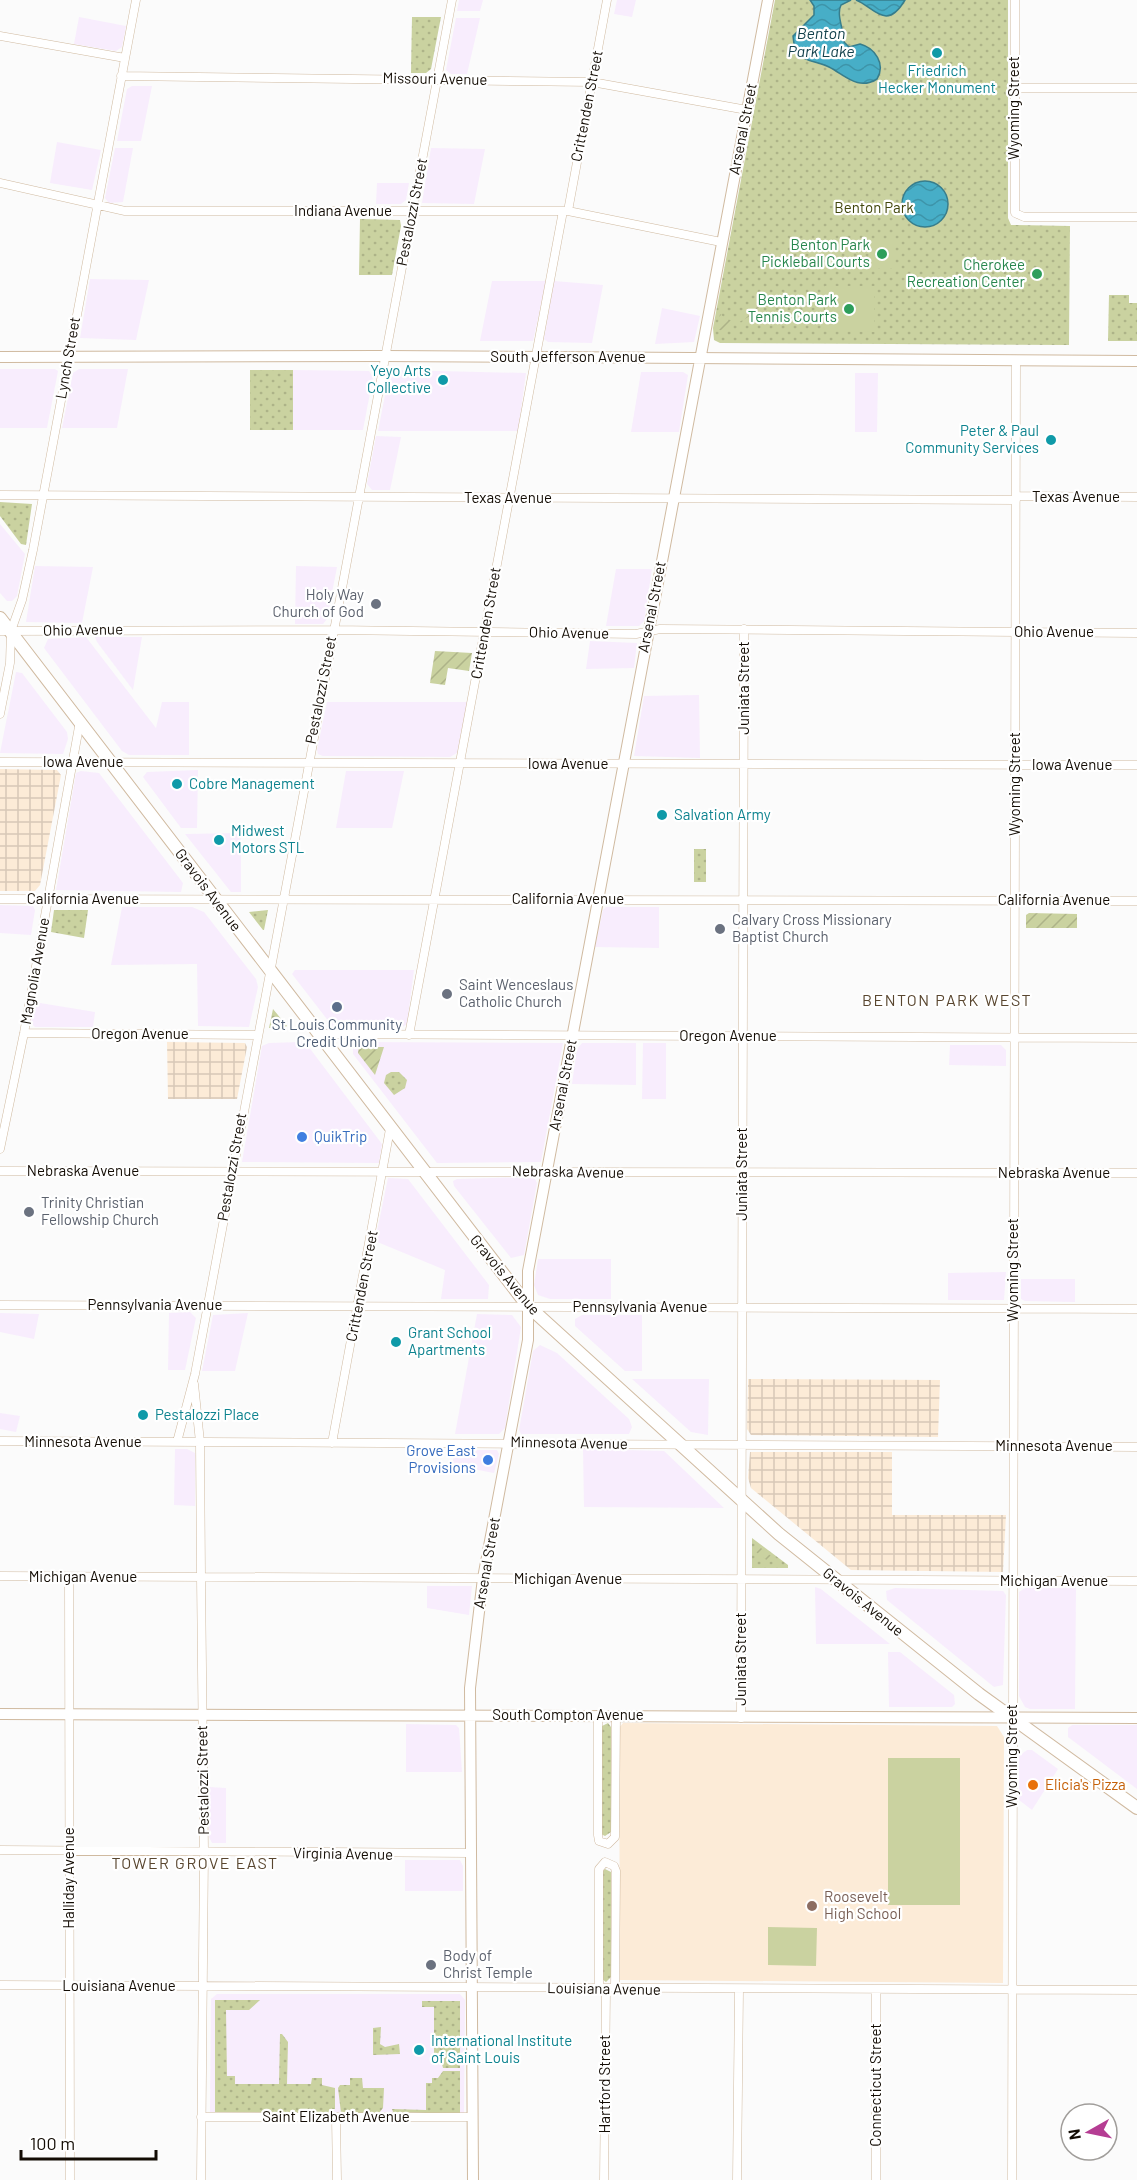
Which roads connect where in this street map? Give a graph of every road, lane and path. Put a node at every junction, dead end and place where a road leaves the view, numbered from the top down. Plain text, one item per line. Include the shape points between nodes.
1 (136, 0) edge
2 (452, 0) edge
3 (607, 0) edge
4 (768, 0) edge
5 (1015, 0) edge
6 (0, 36) edge
7 (125, 58) junction
8 (121, 76) junction
9 (437, 78) junction
10 (592, 82) junction
11 (1014, 88) junction
12 (1137, 88) edge
13 (747, 110) junction
14 (0, 183) edge
15 (96, 205) junction
16 (412, 211) junction
17 (566, 211) junction
18 (1137, 217) edge
19 (721, 242) junction
20 (384, 356) junction
21 (0, 357) edge
22 (535, 357) junction
23 (67, 358) junction
24 (699, 358) junction
25 (1016, 360) junction
26 (1137, 361) edge
27 (0, 495) edge
28 (42, 495) junction
29 (358, 497) junction
30 (1137, 497) edge
31 (509, 498) junction
32 (1016, 498) junction
33 (673, 499) junction
34 (0, 618) edge
35 (744, 629) junction
36 (333, 630) junction
37 (5, 631) edge
38 (648, 631) junction
39 (484, 632) junction
40 (1015, 632) junction
41 (1137, 633) edge
42 (0, 714) edge
43 (80, 722) junction
44 (72, 761) junction
45 (110, 761) junction
46 (0, 762) edge
47 (308, 762) junction
48 (461, 763) junction
49 (623, 764) junction
50 (744, 764) junction
51 (1015, 765) junction
52 (1137, 765) edge
53 (0, 898) edge
54 (435, 898) junction
55 (48, 899) junction
56 (216, 900) junction
57 (282, 900) junction
58 (598, 900) junction
59 (742, 900) junction
60 (1015, 900) junction
61 (1137, 901) edge
62 (268, 969) junction
63 (24, 1033) junction
64 (319, 1034) junction
65 (256, 1035) junction
66 (409, 1035) junction
67 (573, 1035) junction
68 (742, 1036) junction
69 (1014, 1037) junction
70 (1137, 1038) edge
71 (390, 1129) junction
72 (0, 1149) edge
73 (0, 1171) edge
74 (231, 1171) junction
75 (383, 1171) junction
76 (422, 1171) junction
77 (547, 1172) junction
78 (742, 1173) junction
79 (1013, 1173) junction
80 (1137, 1173) edge
81 (0, 1305) edge
82 (207, 1305) junction
83 (527, 1305) junction
84 (358, 1306) junction
85 (744, 1308) junction
86 (1013, 1309) junction
87 (1137, 1309) edge
88 (194, 1380) junction
89 (0, 1441) edge
90 (177, 1442) junction
91 (200, 1442) junction
92 (509, 1442) junction
93 (332, 1443) junction
94 (679, 1444) junction
95 (742, 1444) junction
96 (1013, 1446) junction
97 (1137, 1447) edge
98 (741, 1502) junction
99 (0, 1576) edge
100 (69, 1576) junction
101 (201, 1577) junction
102 (483, 1578) junction
103 (742, 1580) junction
104 (835, 1580) junction
105 (1013, 1581) junction
106 (1137, 1581) edge
107 (0, 1714) edge
108 (69, 1714) junction
109 (202, 1715) junction
110 (598, 1715) junction
111 (616, 1715) junction
112 (469, 1716) junction
113 (741, 1718) junction
114 (1012, 1718) junction
115 (1137, 1718) edge
116 (1137, 1808) edge
117 (0, 1850) edge
118 (69, 1851) junction
119 (204, 1852) junction
120 (470, 1853) junction
121 (0, 1985) edge
122 (70, 1986) junction
123 (203, 1986) junction
124 (472, 1988) junction
125 (602, 1988) junction
126 (615, 1989) junction
127 (739, 1989) junction
128 (876, 1989) junction
129 (1012, 1990) junction
130 (1137, 1990) edge
131 (201, 2117) junction
132 (336, 2117) junction
133 (472, 2117) junction
134 (70, 2180) edge
135 (201, 2180) edge
136 (337, 2180) edge
137 (473, 2180) edge
138 (604, 2180) edge
139 (738, 2180) edge
140 (876, 2180) edge
141 (1012, 2180) edge

1 - 7 street, Lynch Street
2 - 9 street, Pestalozzi Street
3 - 10 street, Crittenden Street
4 - 13 main road, Arsenal Street
5 - 11 street, Wyoming Street
6 - 7 street
7 - 8 street, Lynch Street
8 - 9 street, Missouri Avenue
8 - 15 street, Lynch Street
9 - 10 street, Missouri Avenue
9 - 16 street, Pestalozzi Street
10 - 13 street, Missouri Avenue
10 - 17 street, Crittenden Street
11 - 12 street
11 - 18 street, Wyoming Street via 1016,215
13 - 19 main road, Arsenal Street
14 - 15 street, Indiana Avenue
15 - 16 street, Indiana Avenue via 125,211
15 - 23 street, Lynch Street
16 - 17 street, Indiana Avenue
16 - 20 street, Pestalozzi Street
17 - 19 street, Indiana Avenue
17 - 22 street, Crittenden Street
19 - 24 main road, Arsenal Street
20 - 22 main road, South Jefferson Avenue
20 - 23 main road, South Jefferson Avenue
20 - 29 street, Pestalozzi Street
21 - 23 main road, South Jefferson Avenue
22 - 24 main road, South Jefferson Avenue
22 - 31 street, Crittenden Street
23 - 28 street, Lynch Street
24 - 25 main road, South Jefferson Avenue
24 - 33 main road, Arsenal Street
25 - 26 main road, South Jefferson Avenue
25 - 32 street, Wyoming Street
27 - 28 street, Texas Avenue
28 - 29 street, Texas Avenue
28 - 37 street, Lynch Street via 22,600
29 - 31 street, Texas Avenue
29 - 36 street, Pestalozzi Street
30 - 32 street, Texas Avenue
31 - 33 street, Texas Avenue
31 - 39 street, Crittenden Street
32 - 33 street, Texas Avenue
32 - 40 street, Wyoming Street
33 - 38 main road, Arsenal Street
34 - 37 main road, Gravois Avenue
35 - 38 street, Ohio Avenue
35 - 40 street, Ohio Avenue
35 - 50 street, Juniata Street
36 - 37 street, Ohio Avenue
36 - 39 street, Ohio Avenue
36 - 47 street, Pestalozzi Street
37 - 42 street, Lynch Street via 10,663
37 - 43 main road, Gravois Avenue
38 - 39 street, Ohio Avenue
38 - 49 main road, Arsenal Street
39 - 48 street, Crittenden Street
40 - 41 street, Ohio Avenue
40 - 51 street, Wyoming Street
43 - 44 street, Magnolia Avenue
43 - 45 main road, Gravois Avenue
44 - 45 street, Iowa Avenue
44 - 46 street, Iowa Avenue
44 - 55 street, Magnolia Avenue
45 - 47 street, Iowa Avenue
45 - 56 main road, Gravois Avenue
47 - 48 street, Iowa Avenue
47 - 57 street, Pestalozzi Street
48 - 49 street, Iowa Avenue
48 - 54 street, Crittenden Street
49 - 50 street, Iowa Avenue
49 - 58 main road, Arsenal Street
50 - 51 street, Iowa Avenue
50 - 59 street, Juniata Street
51 - 52 street, Iowa Avenue
51 - 60 street, Wyoming Street
53 - 55 street, California Avenue
54 - 57 street, California Avenue
54 - 58 street, California Avenue
54 - 66 street, Crittenden Street
55 - 56 street, California Avenue
55 - 63 street, Magnolia Avenue
56 - 57 street, California Avenue
56 - 62 main road, Gravois Avenue
57 - 62 street, Pestalozzi Street
58 - 59 street, California Avenue
58 - 67 main road, Arsenal Street
59 - 60 street, California Avenue
59 - 68 street, Juniata Street
60 - 61 street, California Avenue
60 - 69 street, Wyoming Street
62 - 64 main road, Gravois Avenue
62 - 65 street, Pestalozzi Street
63 - 65 street, Oregon Avenue
63 - 72 street, Magnolia Avenue
64 - 66 street, Oregon Avenue
64 - 71 main road, Gravois Avenue
65 - 74 street, Pestalozzi Street
66 - 67 street, Oregon Avenue
67 - 68 street, Oregon Avenue
67 - 77 main road, Arsenal Street
68 - 69 street, Oregon Avenue
68 - 78 street, Juniata Street
69 - 70 street, Oregon Avenue
69 - 79 street, Wyoming Street
71 - 75 street, Crittenden Street
71 - 76 main road, Gravois Avenue
73 - 74 street, Nebraska Avenue
74 - 75 street, Nebraska Avenue
74 - 82 street, Pestalozzi Street
75 - 76 street, Nebraska Avenue
75 - 84 street, Crittenden Street
76 - 77 street, Nebraska Avenue
76 - 83 main road, Gravois Avenue
77 - 78 street, Nebraska Avenue
77 - 83 main road, Arsenal Street via 527,1277
78 - 79 street, Nebraska Avenue
78 - 85 street, Juniata Street
79 - 80 street, Nebraska Avenue
79 - 86 street, Wyoming Street
81 - 82 street, Pennsylvania Avenue
82 - 84 street, Pennsylvania Avenue
82 - 88 street, Pestalozzi Street
83 - 84 street, Pennsylvania Avenue
83 - 85 street, Pennsylvania Avenue
83 - 92 main road, Arsenal Street via 528,1340
83 - 94 main road, Gravois Avenue
84 - 93 street, Crittenden Street
85 - 86 street, Pennsylvania Avenue
85 - 95 street, Juniata Street
86 - 87 street, Pennsylvania Avenue
86 - 96 street, Wyoming Street
88 - 90 street, Pestalozzi Street
88 - 91 street, Pestalozzi Street
89 - 90 street, Minnesota Avenue
90 - 91 street, Minnesota Avenue
91 - 93 street, Minnesota Avenue
91 - 101 street, Pestalozzi Street
92 - 93 street, Minnesota Avenue
92 - 94 street, Minnesota Avenue
92 - 102 main road, Arsenal Street
94 - 95 street, Minnesota Avenue
94 - 98 main road, Gravois Avenue
95 - 96 street, Minnesota Avenue
95 - 98 street, Juniata Street
96 - 97 street, Minnesota Avenue
96 - 105 street, Wyoming Street
98 - 103 street, Juniata Street
98 - 104 main road, Gravois Avenue
99 - 100 street, Michigan Avenue
100 - 101 street, Michigan Avenue
100 - 108 street, Halliday Avenue
101 - 102 street, Michigan Avenue
101 - 109 street, Pestalozzi Street
102 - 103 street, Michigan Avenue
102 - 112 main road, Arsenal Street
103 - 104 street, Michigan Avenue
103 - 113 street, Juniata Street
104 - 105 street, Michigan Avenue
104 - 114 main road, Gravois Avenue
105 - 106 street, Michigan Avenue
105 - 114 street, Wyoming Street
107 - 108 main road, South Compton Avenue
108 - 109 main road, South Compton Avenue
108 - 118 street, Halliday Avenue
109 - 112 main road, South Compton Avenue
109 - 119 street, Pestalozzi Street
110 - 111 main road, South Compton Avenue
110 - 111 street via 598,1835 599,1841 608,1844 615,1837
110 - 112 main road, South Compton Avenue
111 - 113 main road, South Compton Avenue
112 - 120 main road, Arsenal Street
113 - 114 main road, South Compton Avenue
114 - 115 main road, South Compton Avenue
114 - 116 main road, Gravois Avenue
114 - 129 street, Wyoming Street
117 - 118 street, Virginia Avenue
118 - 119 street, Virginia Avenue
118 - 122 street, Halliday Avenue
119 - 120 street, Virginia Avenue
119 - 123 street, Pestalozzi Street
120 - 124 main road, Arsenal Street
121 - 122 street, Louisiana Avenue
122 - 123 street, Louisiana Avenue
122 - 134 street, Halliday Avenue
123 - 124 street, Louisiana Avenue
123 - 131 street, Pestalozzi Street
124 - 125 street, Louisiana Avenue
124 - 133 main road, Arsenal Street
125 - 126 street, Louisiana Avenue
125 - 126 street, Hartford Street via 599,1869 605,1862 616,1871
125 - 138 street, Hartford Street
126 - 127 street, Louisiana Avenue
127 - 128 street, Louisiana Avenue
127 - 139 street
128 - 129 street, Louisiana Avenue
128 - 140 street, Connecticut Street
129 - 130 street, Louisiana Avenue
129 - 141 street, Wyoming Street
131 - 132 street, Saint Elizabeth Avenue
131 - 135 street, Pestalozzi Street
132 - 133 street, Saint Elizabeth Avenue
132 - 136 street
133 - 137 main road, Arsenal Street

